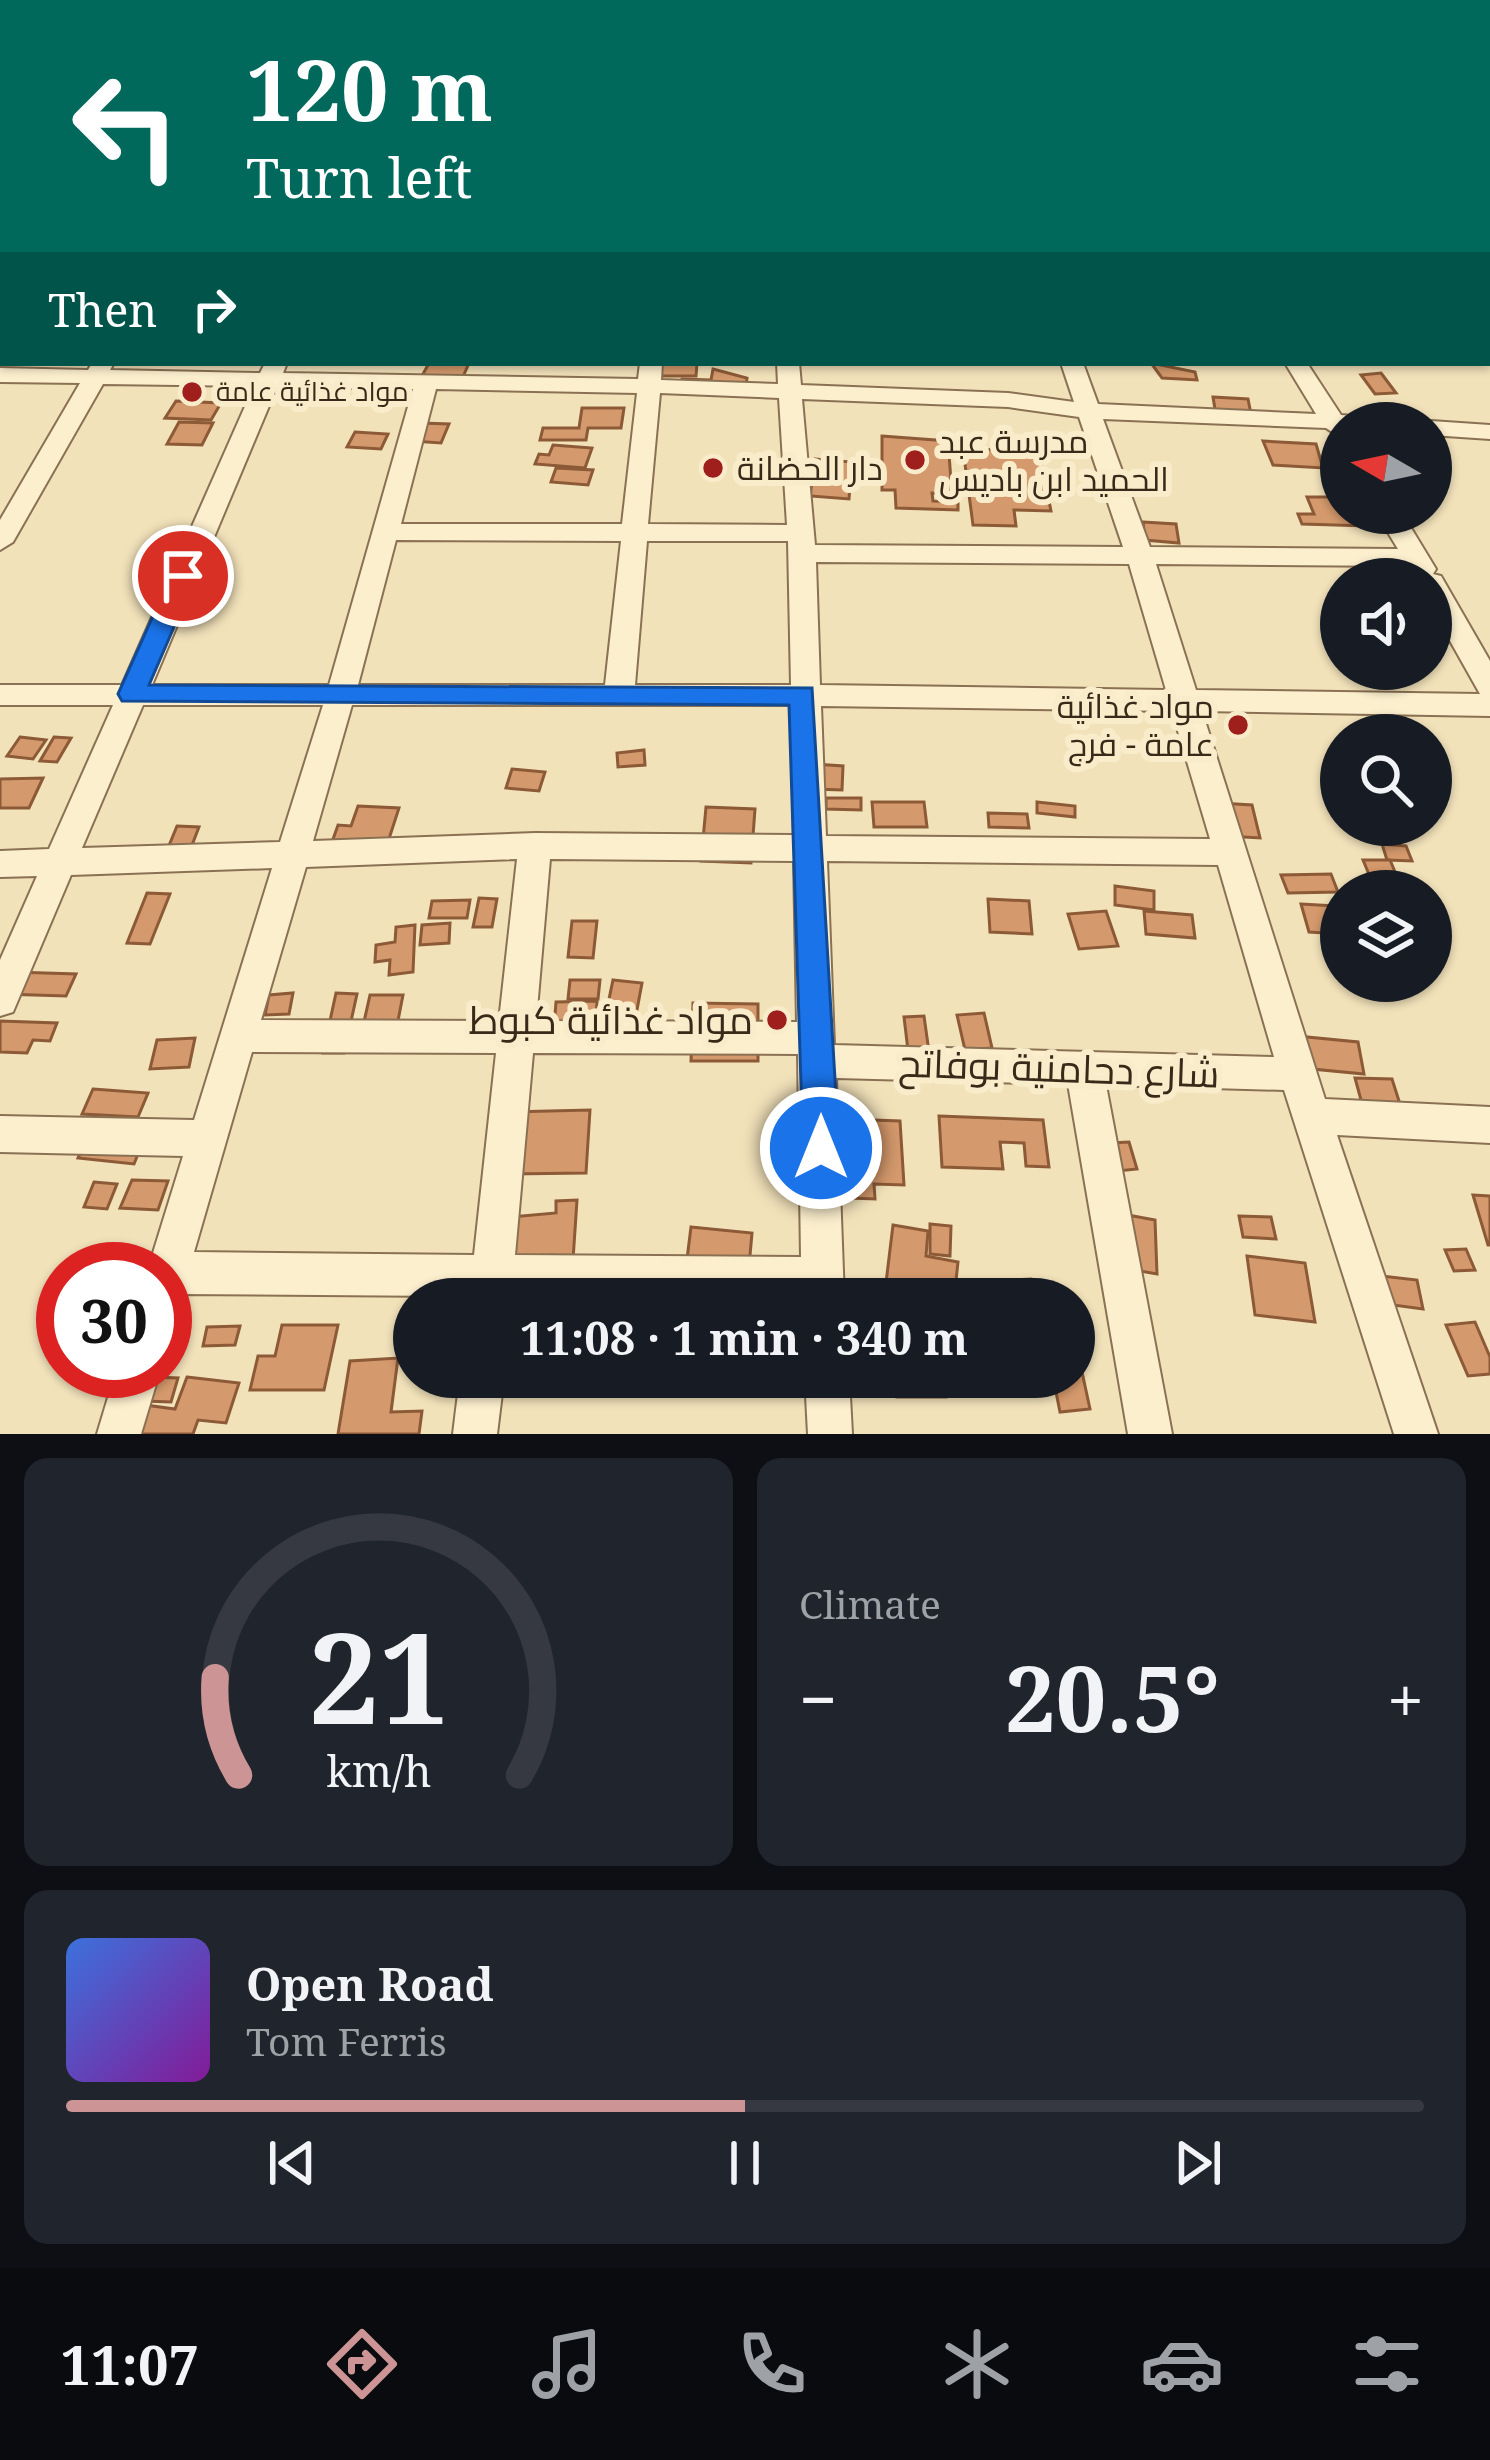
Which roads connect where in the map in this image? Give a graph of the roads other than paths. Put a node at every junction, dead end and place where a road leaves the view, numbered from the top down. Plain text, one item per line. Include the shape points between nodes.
1 (1073, 366) edge
2 (1298, 366) edge
3 (99, 369) edge
4 (273, 371) edge
5 (0, 375) edge
6 (650, 375) edge
7 (789, 378) edge
8 (427, 381) junction
9 (1321, 402) edge
10 (1088, 411) junction
11 (1320, 426) edge
12 (1452, 429) edge
13 (1490, 432) edge
14 (386, 532) junction
15 (634, 532) junction
16 (0, 542) edge
17 (801, 543) junction
18 (1141, 560) junction
19 (1320, 568) edge
20 (1452, 620) edge
21 (1489, 688) edge
22 (132, 694) junction
23 (341, 694) junction
24 (619, 694) junction
25 (0, 695) edge
26 (802, 695) junction
27 (1184, 704) junction
28 (535, 846) junction
29 (809, 846) junction
30 (1231, 852) junction
31 (293, 854) junction
32 (0, 864) edge
33 (62, 864) junction
34 (0, 1000) edge
35 (238, 1036) junction
36 (512, 1038) junction
37 (820, 1050) junction
38 (1084, 1068) junction
39 (1299, 1074) junction
40 (1311, 1116) junction
41 (1490, 1125) edge
42 (0, 1135) edge
43 (208, 1138) junction
44 (177, 1242) edge
45 (192, 1278) edge
46 (493, 1278) edge
47 (822, 1278) edge
48 (393, 1285) edge
49 (130, 1398) edge
50 (479, 1398) edge
51 (828, 1398) edge
52 (119, 1434) edge
53 (475, 1434) edge
54 (830, 1434) edge
55 (1150, 1434) edge
56 (1416, 1434) edge

1 - 10 street
2 - 9 street
3 - 4 street
3 - 5 street
3 - 16 street
4 - 8 street
4 - 22 street
6 - 7 street
6 - 8 street
6 - 15 street
7 - 10 street
7 - 17 street
8 - 14 street
10 - 11 street
10 - 18 street
12 - 13 street
14 - 15 street
14 - 23 street
15 - 17 street
15 - 24 street
17 - 18 street
17 - 26 street
18 - 19 street
18 - 27 street
20 - 21 street
21 - 27 street
22 - 23 street
22 - 25 street
22 - 33 street
23 - 24 street
23 - 31 street
24 - 26 street
26 - 27 street
26 - 29 street
27 - 30 street
28 - 29 street
28 - 31 street
28 - 36 street
29 - 30 street
29 - 37 street
30 - 39 street
31 - 33 street
31 - 35 street
32 - 33 street
33 - 34 street
35 - 36 street, شارع دحامنية بوفاتح
35 - 43 street
36 - 37 street, شارع دحامنية بوفاتح
36 - 46 street
37 - 38 street, شارع دحامنية بوفاتح
37 - 47 street
38 - 39 street, شارع دحامنية بوفاتح
38 - 55 street
39 - 40 street
40 - 41 street
40 - 56 street
42 - 43 street
43 - 44 street
45 - 48 street
49 - 52 street
50 - 53 street
51 - 54 street

